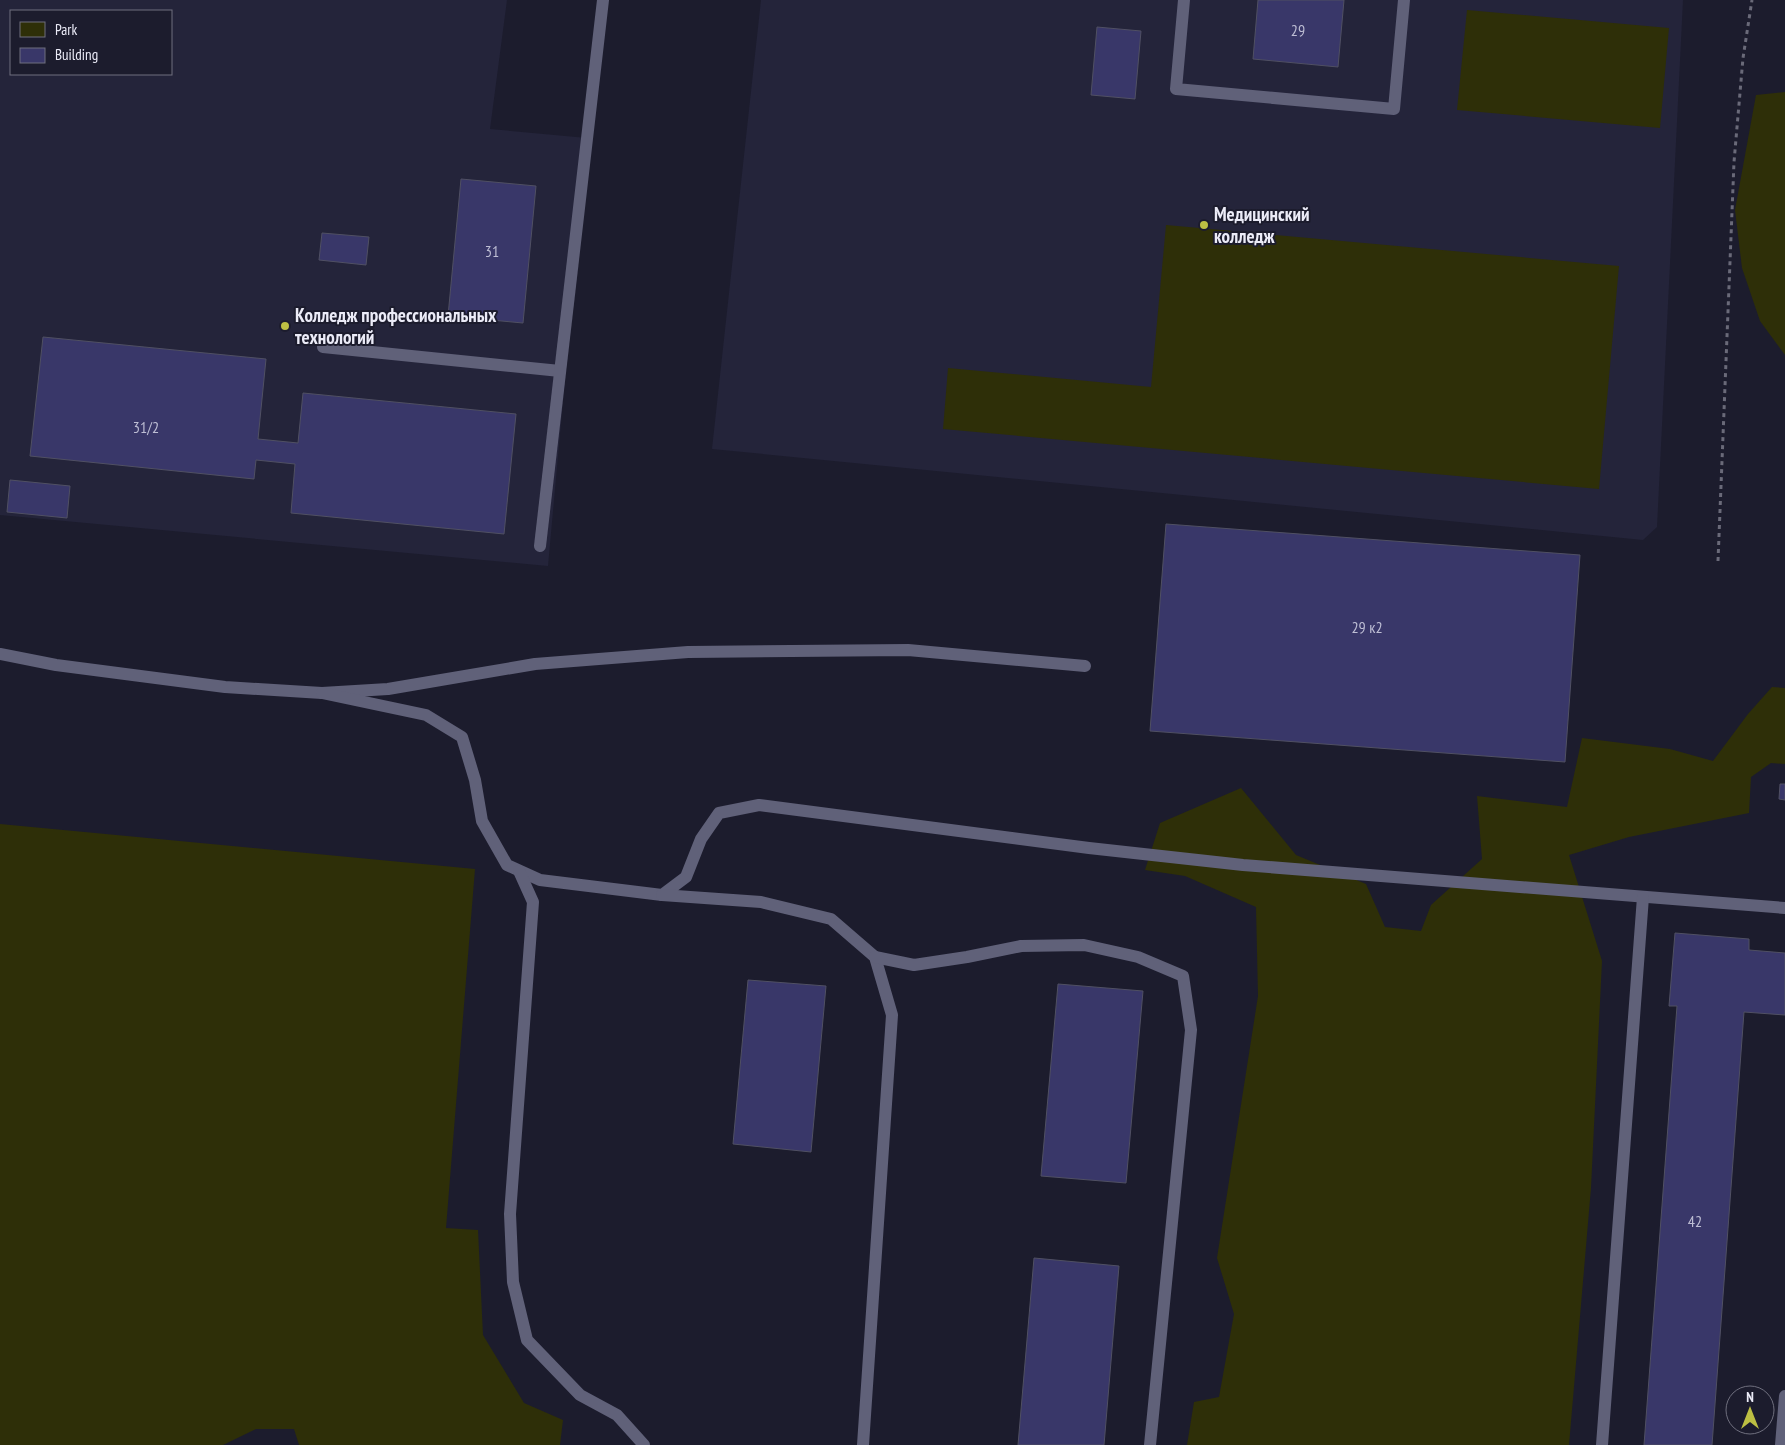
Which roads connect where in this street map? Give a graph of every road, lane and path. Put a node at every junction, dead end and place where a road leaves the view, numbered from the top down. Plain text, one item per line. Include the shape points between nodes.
1 (603, 0) edge
2 (1184, 0) edge
3 (1404, 0) edge
4 (1752, 0) edge
5 (323, 347) dead end
6 (560, 370) junction
7 (540, 546) dead end
8 (1718, 561) dead end
9 (0, 654) edge
10 (1085, 666) dead end
11 (322, 693) junction
12 (519, 871) junction
13 (662, 895) junction
14 (1643, 897) junction
15 (1785, 908) edge
16 (875, 957) junction
17 (1785, 1396) edge
18 (644, 1445) edge
19 (863, 1445) edge
20 (1150, 1445) edge
21 (1602, 1445) edge
22 (1781, 1445) edge

1 - 6 lane
2 - 3 lane via 1176,89 1394,109
4 - 8 path via 1743,58 1734,162
5 - 6 lane
6 - 7 lane
9 - 11 lane via 56,665 225,686
10 - 11 lane via 908,650 688,652 535,664 388,689
11 - 12 lane via 426,715 462,737 475,780 482,821 507,865
12 - 13 lane via 540,880
12 - 18 lane via 533,902 510,1214 514,1282 527,1340 580,1395 616,1415
13 - 14 lane via 686,877 701,839 719,813 759,805 1224,863
13 - 16 lane via 761,902 831,919
14 - 15 lane
14 - 21 lane
16 - 19 lane via 892,1015
16 - 20 lane via 914,965 1021,946 1084,944 1138,957 1184,976 1191,1030
17 - 22 lane

